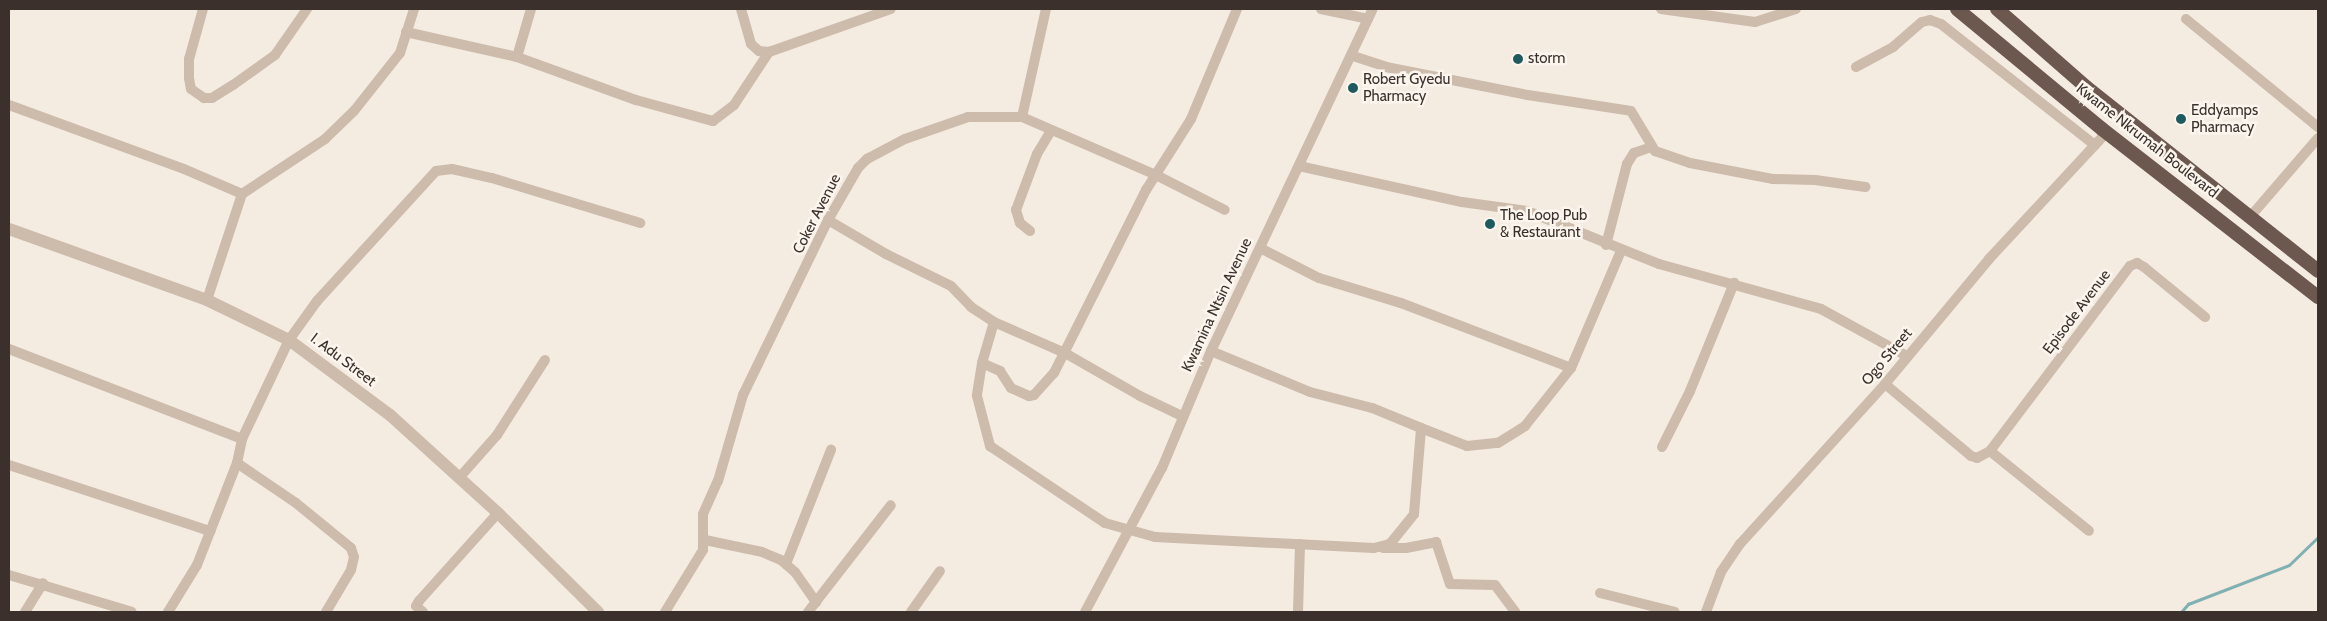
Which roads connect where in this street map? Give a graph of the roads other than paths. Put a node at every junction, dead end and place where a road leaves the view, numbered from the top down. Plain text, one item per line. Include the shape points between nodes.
1 (204, 9) edge
2 (307, 9) edge
3 (414, 9) edge
4 (532, 9) edge
5 (741, 9) edge
6 (891, 9) edge
7 (1046, 9) edge
8 (1237, 9) edge
9 (1321, 9) edge
10 (1373, 9) edge
11 (1661, 9) edge
12 (1796, 9) edge
13 (1957, 9) edge
14 (1997, 9) edge
15 (1368, 19) junction
16 (2186, 19) dead end
17 (406, 32) junction
18 (770, 52) junction
19 (1353, 56) junction
20 (518, 57) junction
21 (1856, 67) dead end
22 (9, 105) edge
23 (1022, 118) junction
24 (2318, 127) edge
25 (1051, 130) junction
26 (2107, 132) junction
27 (2318, 138) edge
28 (2095, 145) junction
29 (1651, 147) junction
30 (1298, 166) junction
31 (1156, 176) junction
32 (1866, 187) dead end
33 (242, 194) junction
34 (1225, 210) dead end
35 (2250, 217) junction
36 (828, 220) junction
37 (640, 223) dead end
38 (9, 229) edge
39 (1030, 231) dead end
40 (1606, 245) junction
41 (1260, 248) junction
42 (1621, 251) junction
43 (2318, 271) edge
44 (1734, 283) junction
45 (2318, 297) edge
46 (207, 300) junction
47 (2205, 317) dead end
48 (994, 322) junction
49 (290, 340) junction
50 (9, 349) edge
51 (1212, 351) junction
52 (1065, 353) junction
53 (1907, 356) junction
54 (544, 360) dead end
55 (982, 363) junction
56 (1571, 368) junction
57 (1885, 384) junction
58 (1182, 416) junction
59 (1421, 428) junction
60 (242, 439) junction
61 (1662, 447) dead end
62 (831, 450) dead end
63 (1990, 451) junction
64 (237, 463) junction
65 (9, 465) edge
66 (459, 478) junction
67 (891, 505) dead end
68 (498, 513) junction
69 (210, 531) junction
70 (2089, 531) dead end
71 (1130, 532) junction
72 (705, 540) junction
73 (1300, 544) junction
74 (1384, 548) junction
75 (786, 564) junction
76 (940, 571) dead end
77 (9, 575) edge
78 (43, 583) junction
79 (1600, 593) dead end
80 (816, 602) junction
81 (25, 612) edge
82 (132, 612) edge
83 (168, 612) edge
84 (326, 612) edge
85 (423, 612) edge
86 (598, 612) edge
87 (665, 612) edge
88 (809, 612) edge
89 (910, 612) edge
90 (1085, 612) edge
91 (1298, 612) edge
92 (1515, 612) edge
93 (1675, 612) edge
94 (1706, 612) edge

1 - 2 street via 189,59 189,78 191,89 204,98 212,98 275,55
3 - 17 street
4 - 20 street
5 - 18 street via 751,44 759,51
6 - 18 street
7 - 23 street
8 - 31 street via 1191,119
9 - 15 street
10 - 15 street, Kwamina Ntsin Avenue
11 - 12 street via 1755,22
13 - 26 highway, Kwame Nkrumah Boulevard
14 - 35 highway, Kwame Nkrumah Boulevard via 2086,87
15 - 19 street, Kwamina Ntsin Avenue
16 - 24 street
17 - 20 street
17 - 33 street via 400,53 354,111 325,139
18 - 20 street via 734,105 713,121 636,100
19 - 29 street via 1386,67 1462,82 1632,110
19 - 30 street, Kwamina Ntsin Avenue
21 - 28 street via 1893,47 1922,22 1930,20 1941,24
22 - 33 street via 184,169
23 - 25 street, Coker Avenue
23 - 36 street, Coker Avenue via 968,117 886,148 858,168
25 - 31 street, Coker Avenue
25 - 39 street via 1016,210 1020,223
26 - 28 street, Ogo Street
26 - 45 highway, Kwame Nkrumah Boulevard
27 - 35 street
28 - 53 street, Ogo Street via 1989,259
29 - 32 street via 1690,163 1727,170
29 - 40 street via 1634,153 1627,164
30 - 40 street via 1462,202 1527,211
30 - 41 street, Kwamina Ntsin Avenue
31 - 34 street, Coker Avenue
31 - 52 street
33 - 46 street
35 - 43 highway, Kwame Nkrumah Boulevard
36 - 48 street via 886,254 951,286 971,307
36 - 72 street, Coker Avenue via 744,395 718,481 703,514
37 - 49 street via 492,178 452,169 436,171 350,261
38 - 46 street, I. Adu Street
40 - 42 street
41 - 51 street, Kwamina Ntsin Avenue
41 - 56 street via 1319,278 1401,303
42 - 44 street
42 - 56 street
44 - 53 street via 1821,309
44 - 61 street via 1690,391
46 - 49 street, I. Adu Street
47 - 63 street, Episode Avenue via 2144,267 2137,263 2130,266
48 - 52 street
48 - 55 street
49 - 60 street
49 - 66 street, I. Adu Street via 390,415
50 - 60 street
51 - 58 street, Kwamina Ntsin Avenue
51 - 59 street via 1310,392 1372,408
52 - 55 street via 1054,373 1034,395 1029,396 1010,388 1000,371
52 - 58 street
53 - 57 street, Ogo Street
54 - 66 street via 498,435
55 - 71 street via 977,396 990,446 1105,523
56 - 59 street via 1526,426 1498,442 1467,446
57 - 63 street via 1971,456 1978,458
57 - 94 street, Ogo Street via 1740,544 1721,572
58 - 71 street, Kwamina Ntsin Avenue via 1162,468
59 - 74 street via 1414,514
60 - 64 street
62 - 75 street
63 - 70 street
64 - 69 street
64 - 84 street via 296,503 351,548 354,557 351,570
65 - 69 street
66 - 68 street, I. Adu Street
67 - 80 street
68 - 85 street via 419,600 416,606
68 - 86 street, I. Adu Street
69 - 83 street via 197,565
71 - 73 street via 1155,537
71 - 90 street, Kwamina Ntsin Avenue
72 - 75 street via 762,552
72 - 87 street, Coker Avenue via 699,560
73 - 74 street
73 - 91 street
74 - 92 street via 1406,548 1436,542 1450,584 1495,585
75 - 80 street via 807,586
76 - 89 street
77 - 78 street
78 - 81 street
78 - 82 street
79 - 93 street
80 - 88 street

